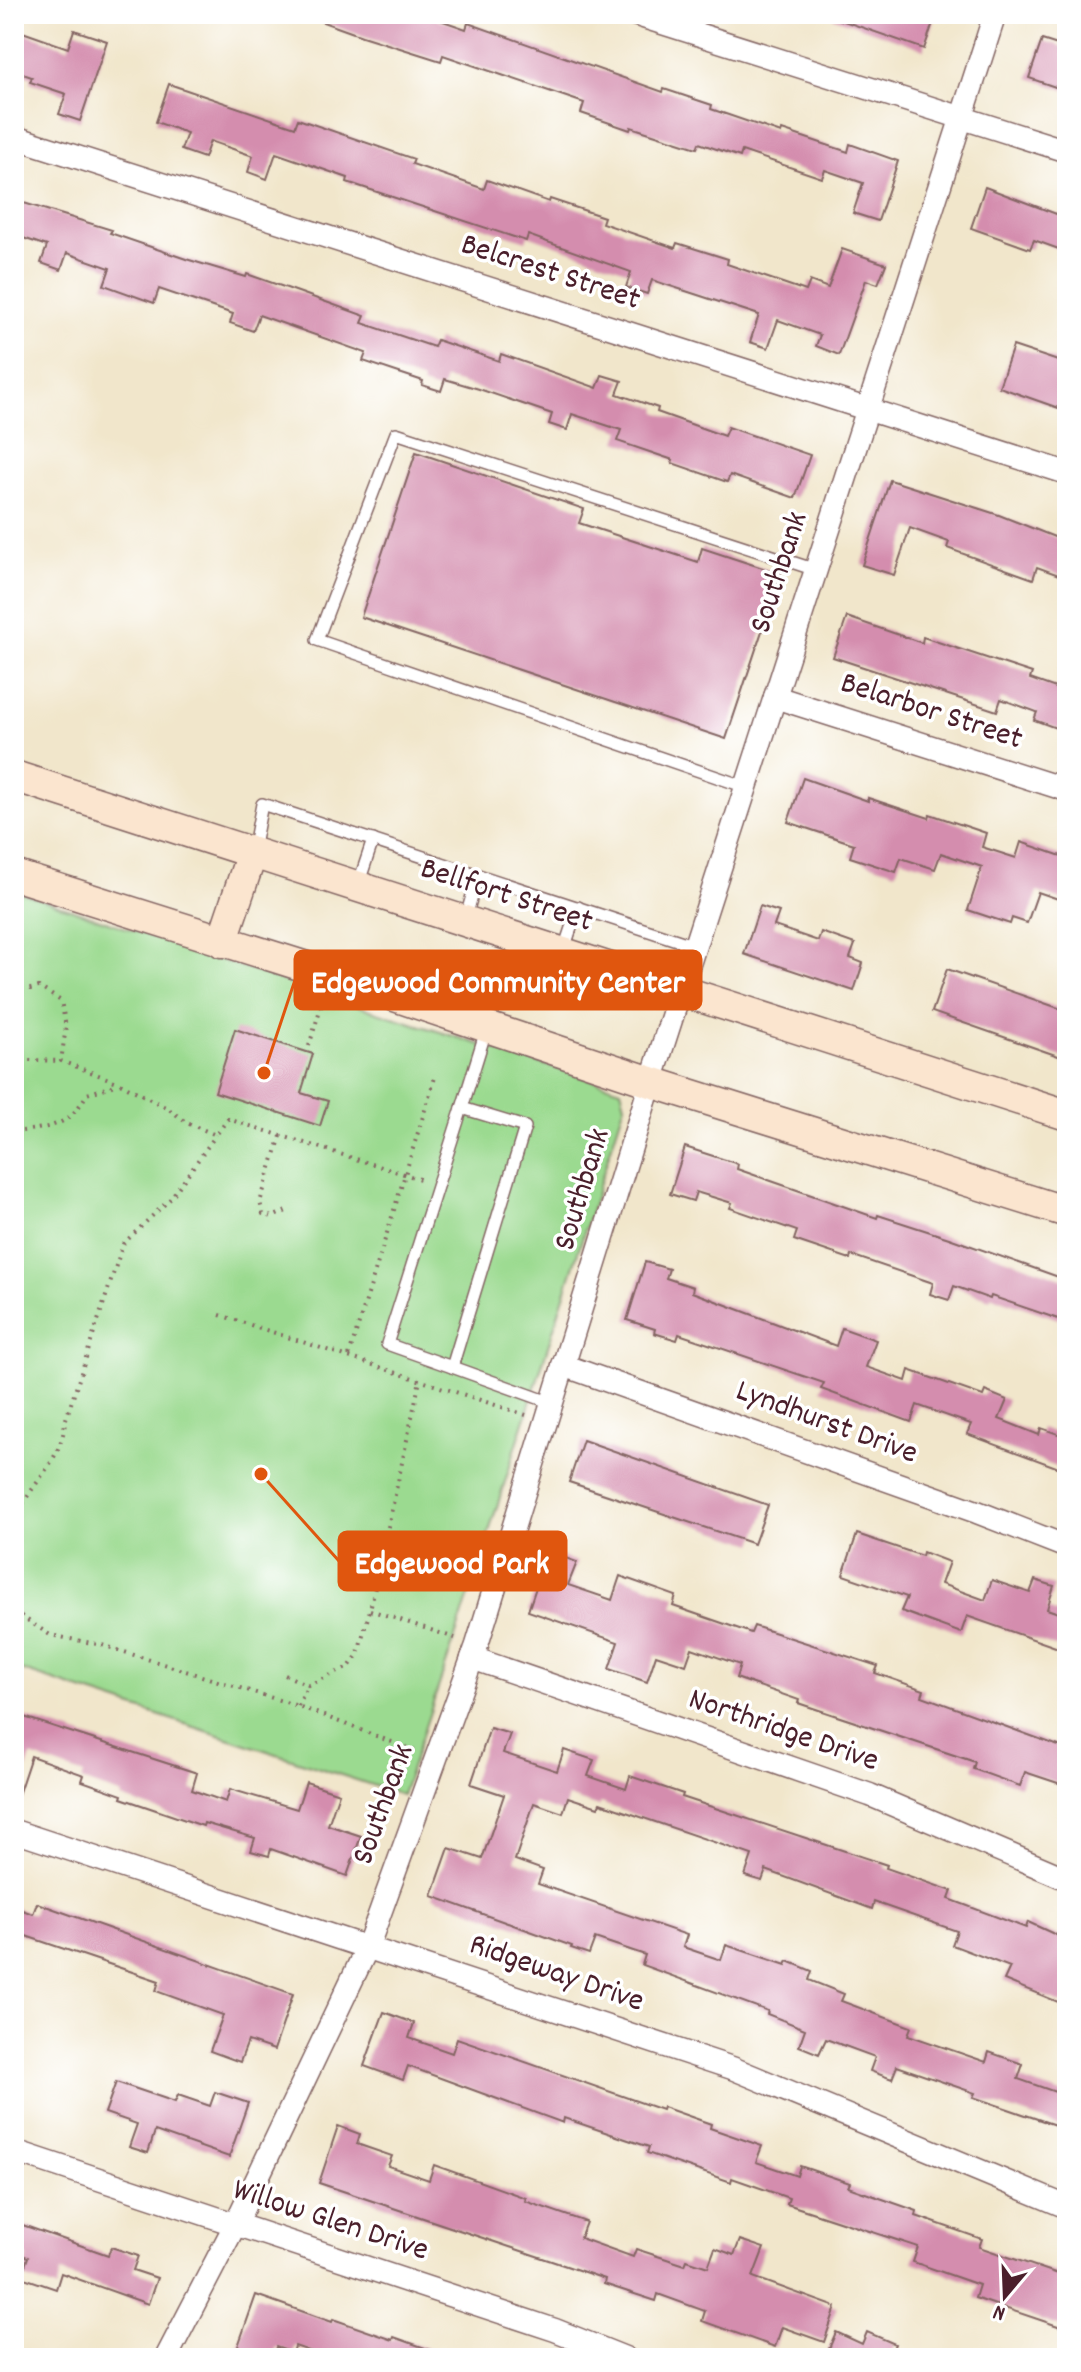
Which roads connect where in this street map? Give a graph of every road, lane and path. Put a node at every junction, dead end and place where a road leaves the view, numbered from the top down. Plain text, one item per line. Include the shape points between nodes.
1 (634, 14) edge
2 (995, 14) edge
3 (962, 117) junction
4 (14, 137) edge
5 (1067, 151) edge
6 (868, 408) junction
7 (1067, 473) edge
8 (816, 570) junction
9 (775, 697) junction
10 (14, 776) edge
11 (746, 787) junction
12 (1067, 790) edge
13 (373, 840) junction
14 (252, 853) junction
15 (14, 875) edge
16 (478, 875) junction
17 (358, 887) junction
18 (578, 907) junction
19 (464, 921) junction
20 (222, 942) junction
21 (695, 946) junction
22 (562, 953) junction
23 (332, 975) junction
24 (681, 990) junction
25 (14, 993) edge
26 (487, 1027) junction
27 (309, 1046) dead end
28 (14, 1047) edge
29 (16, 1056) edge
30 (61, 1061) junction
31 (436, 1074) dead end
32 (651, 1082) junction
33 (120, 1083) junction
34 (462, 1108) junction
35 (1067, 1115) edge
36 (14, 1132) edge
37 (216, 1135) junction
38 (281, 1136) junction
39 (405, 1175) junction
40 (439, 1185) junction
41 (289, 1210) dead end
42 (1067, 1212) edge
43 (220, 1315) dead end
44 (349, 1356) junction
45 (563, 1365) junction
46 (452, 1367) junction
47 (420, 1380) junction
48 (549, 1412) junction
49 (14, 1526) edge
50 (1067, 1547) edge
51 (14, 1602) edge
52 (370, 1610) junction
53 (475, 1651) junction
54 (285, 1675) dead end
55 (308, 1685) junction
56 (298, 1706) junction
57 (435, 1759) junction
58 (14, 1831) edge
59 (1067, 1879) edge
60 (368, 1946) junction
61 (14, 2151) edge
62 (1067, 2207) edge
63 (235, 2225) junction
64 (166, 2358) edge
65 (625, 2358) edge

1 - 3 street
2 - 3 street, Southbank
3 - 5 street
3 - 6 street, Southbank
4 - 6 street, Belcrest Street
6 - 7 street, Belcrest Street
6 - 8 street, Southbank
8 - 9 street, Southbank
8 - 11 lane via 396,433 317,640
9 - 11 street, Southbank
9 - 12 street, Belarbor Street
10 - 14 main road, Bellfort Street
11 - 21 street, Southbank
13 - 14 lane via 262,804
13 - 16 lane
13 - 17 lane
14 - 17 main road, Bellfort Street
14 - 20 main road
15 - 20 main road
16 - 18 lane
16 - 19 lane
17 - 19 main road, Bellfort Street
18 - 21 lane
18 - 22 lane
19 - 22 main road, Bellfort Street
20 - 23 main road
21 - 24 street, Southbank
22 - 24 main road, Bellfort Street
23 - 26 main road
23 - 27 path
24 - 32 street, Southbank
24 - 35 main road, Bellfort Street
25 - 30 path via 39,987 61,1001 66,1027
26 - 32 main road
26 - 34 lane
28 - 29 path
29 - 30 path
30 - 33 path
31 - 39 path
32 - 42 main road
32 - 45 street, Southbank
33 - 36 path via 87,1094 76,1114 52,1127
33 - 37 path
34 - 40 lane
34 - 46 lane via 525,1127
37 - 38 path via 228,1119
37 - 49 path via 170,1199 123,1244 63,1440
38 - 39 path
38 - 41 path via 260,1202 263,1214 272,1217
39 - 40 path
39 - 44 path
40 - 46 lane via 387,1344
43 - 44 path
44 - 47 path
45 - 48 street, Southbank
45 - 50 street, Lyndhurst Drive
46 - 48 lane
47 - 48 path
47 - 52 path
48 - 53 street, Southbank
51 - 56 path via 18,1614 50,1635 102,1645
52 - 53 path
52 - 55 path via 349,1667
53 - 57 street, Southbank
53 - 59 street, Northridge Drive via 870,1795
54 - 55 path
55 - 56 path
56 - 57 path
57 - 60 street, Southbank
58 - 60 street, Ridgeway Drive
60 - 62 street, Ridgeway Drive via 732,2068
60 - 63 street, Southbank
61 - 63 street, Willow Glen Drive
63 - 64 street, Southbank
63 - 65 street, Willow Glen Drive

